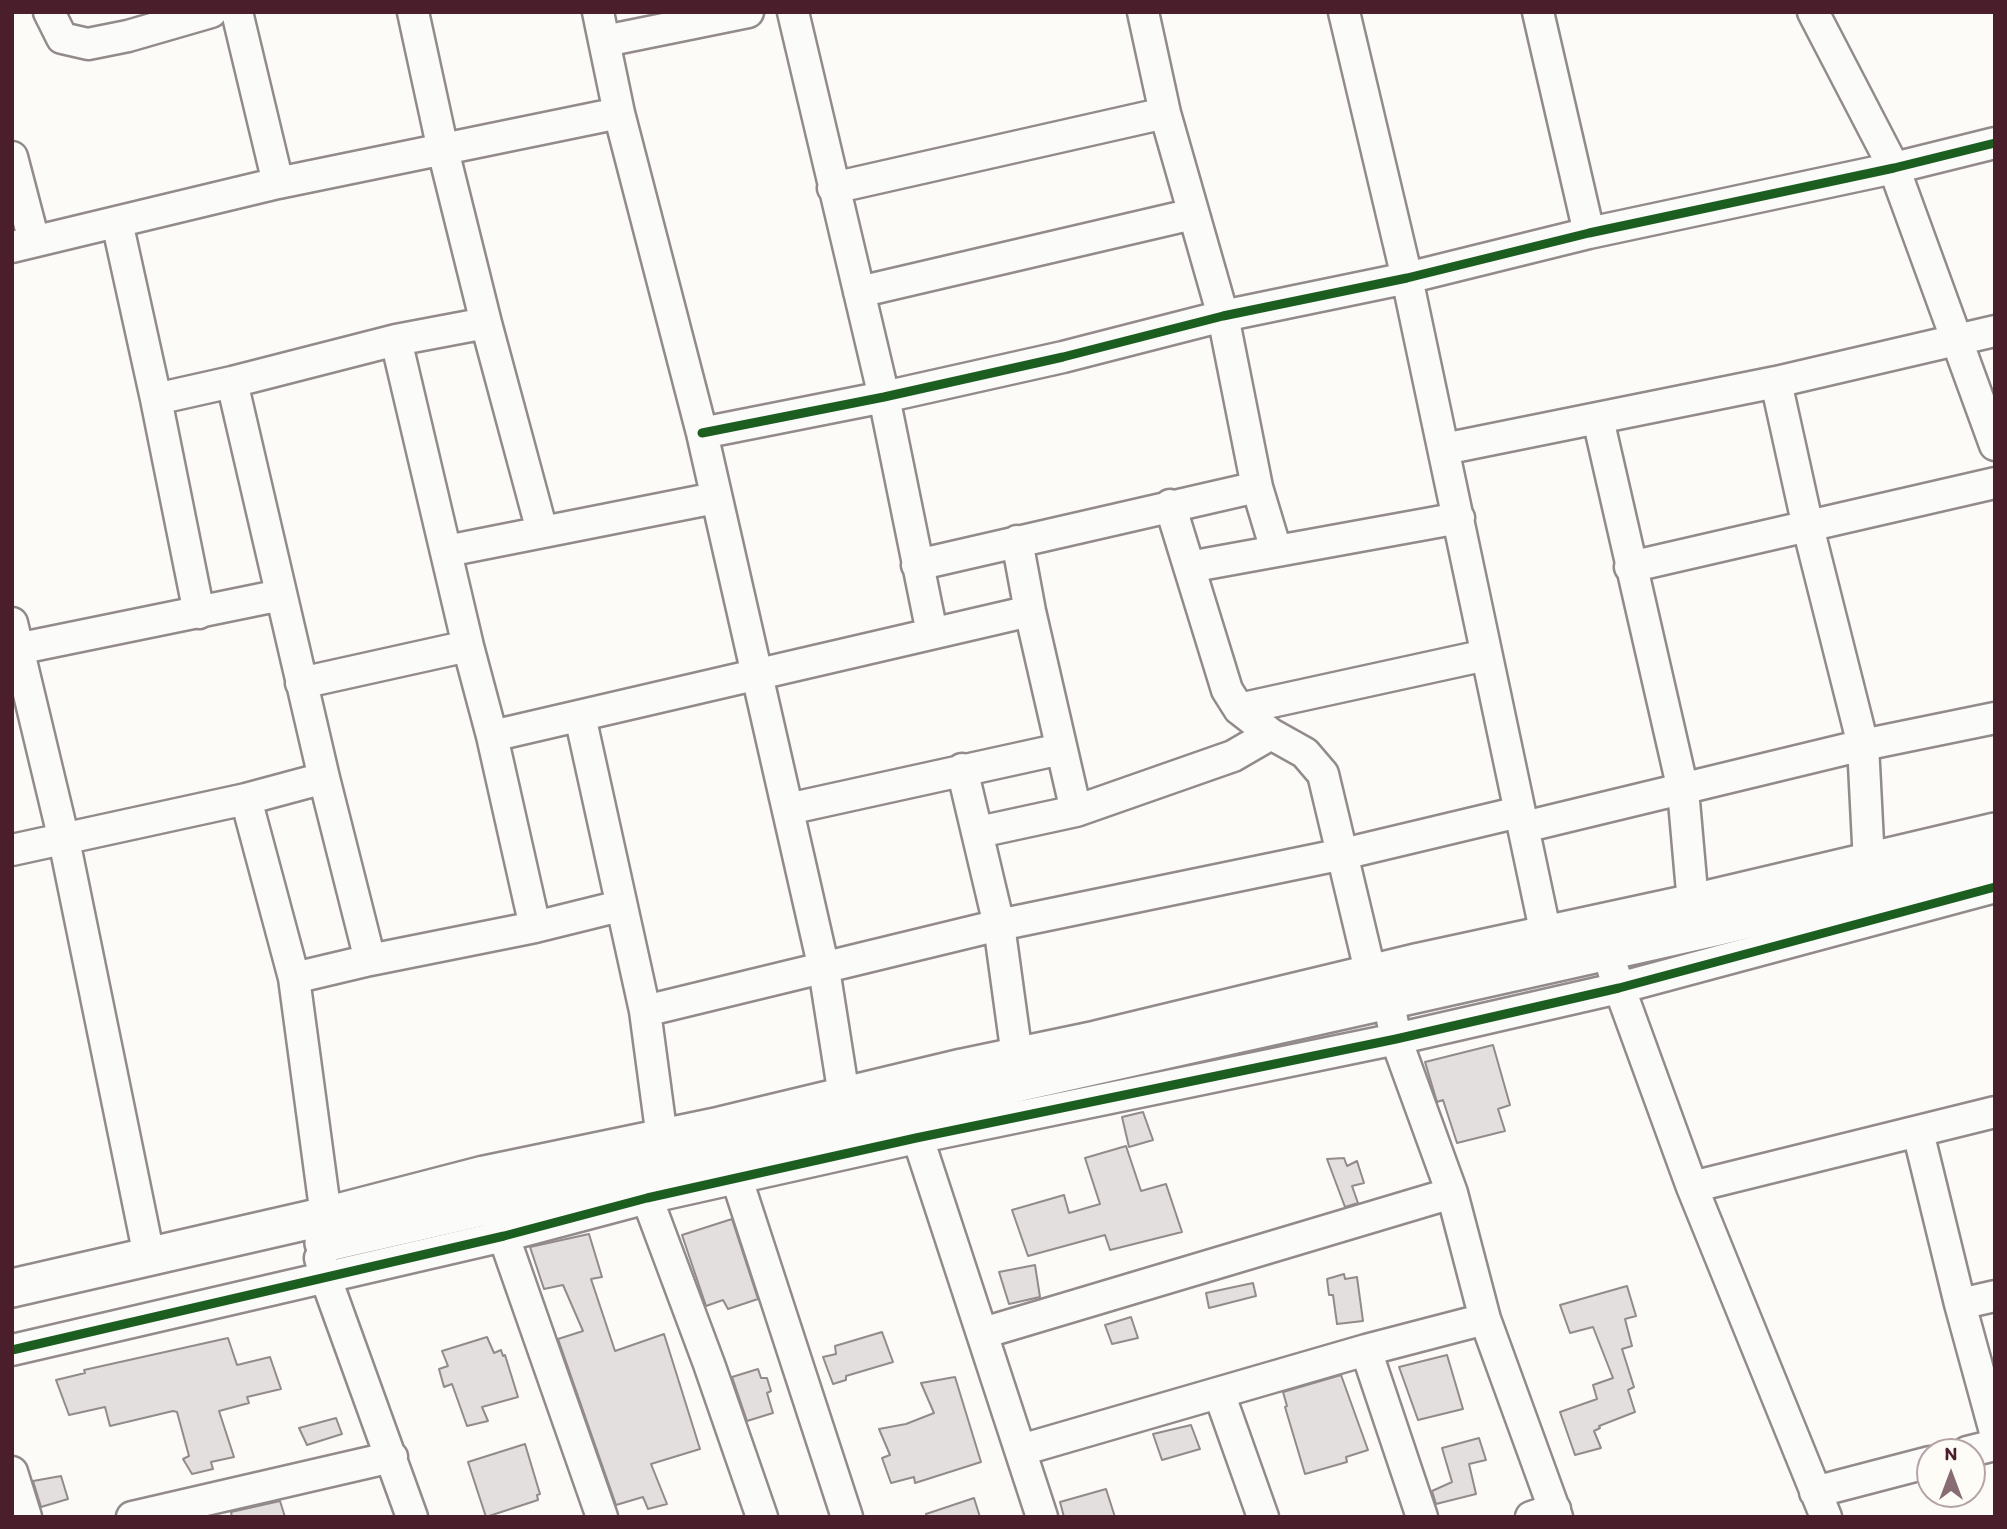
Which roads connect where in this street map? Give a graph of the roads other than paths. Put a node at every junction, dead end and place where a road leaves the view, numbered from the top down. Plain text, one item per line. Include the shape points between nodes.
1 (50, 12) edge
2 (211, 12) edge
3 (237, 12) edge
4 (413, 12) edge
5 (748, 12) edge
6 (793, 12) edge
7 (1143, 12) edge
8 (1344, 12) edge
9 (1538, 12) edge
10 (1813, 12) edge
11 (602, 26) edge
12 (619, 113) junction
13 (1165, 113) junction
14 (1995, 143) edge
15 (443, 150) junction
16 (12, 158) edge
17 (1894, 168) junction
18 (278, 183) junction
19 (833, 188) junction
20 (1193, 214) junction
21 (117, 222) junction
22 (1590, 233) junction
23 (23, 244) edge
24 (1407, 278) junction
25 (859, 292) junction
26 (1223, 316) junction
27 (486, 323) junction
28 (1995, 331) edge
29 (396, 340) junction
30 (1956, 340) junction
31 (232, 382) junction
32 (1776, 382) junction
33 (884, 397) junction
34 (156, 399) junction
35 (1598, 419) junction
36 (702, 433) junction
37 (1995, 445) edge
38 (1444, 449) junction
39 (1995, 483) edge
40 (1257, 486) junction
41 (716, 498) junction
42 (1170, 505) junction
43 (1459, 518) junction
44 (1808, 527) junction
45 (542, 531) junction
46 (1017, 541) junction
47 (1276, 550) junction
48 (447, 551) junction
49 (917, 565) junction
50 (1189, 566) junction
51 (1630, 566) junction
52 (281, 595) junction
53 (1030, 611) junction
54 (199, 613) junction
55 (932, 633) junction
56 (14, 641) edge
57 (468, 646) junction
58 (1486, 655) junction
59 (756, 674) junction
60 (301, 683) junction
61 (1239, 709) junction
62 (580, 716) junction
63 (1995, 718) edge
64 (1271, 734) junction
65 (492, 736) junction
66 (1863, 745) junction
67 (1061, 749) junction
68 (962, 769) junction
69 (324, 778) junction
70 (1683, 790) junction
71 (246, 799) junction
72 (788, 809) junction
73 (1076, 811) junction
74 (1521, 820) junction
75 (979, 832) junction
76 (1995, 832) edge
77 (64, 840) junction
78 (12, 850) edge
79 (1343, 855) junction
80 (1995, 860) edge
81 (1868, 863) junction
82 (1995, 887) edge
83 (1693, 903) junction
84 (620, 906) junction
85 (999, 925) junction
86 (536, 928) junction
87 (1546, 936) junction
88 (1603, 938) junction
89 (370, 960) junction
90 (824, 969) junction
91 (295, 978) junction
92 (1379, 988) junction
93 (1619, 988) junction
94 (645, 1011) junction
95 (1396, 1039) junction
96 (1017, 1056) junction
97 (844, 1096) junction
98 (1995, 1112) edge
99 (913, 1124) junction
100 (1918, 1132) junction
101 (662, 1138) junction
102 (732, 1165) junction
103 (1692, 1187) junction
104 (1452, 1193) junction
105 (647, 1198) junction
106 (499, 1220) junction
107 (322, 1246) junction
108 (149, 1256) junction
109 (12, 1288) edge
110 (1995, 1296) edge
111 (1960, 1304) junction
112 (12, 1311) edge
113 (1485, 1318) junction
114 (982, 1333) junction
115 (12, 1350) edge
116 (1366, 1350) junction
117 (1219, 1393) junction
118 (1995, 1432) edge
119 (1021, 1450) junction
120 (392, 1457) junction
121 (1916, 1467) edge
122 (12, 1472) edge
123 (1821, 1504) edge
124 (1548, 1514) edge
125 (26, 1517) edge
126 (132, 1517) edge
127 (412, 1517) edge
128 (602, 1517) edge
129 (762, 1517) edge
130 (847, 1517) edge
131 (1042, 1517) edge
132 (1262, 1517) edge
133 (1422, 1517) edge

1 - 2 street via 62,38 88,44
3 - 18 street
4 - 15 street
5 - 11 street
6 - 19 street
7 - 13 street
8 - 24 street
9 - 22 street
10 - 17 street
11 - 12 street
12 - 15 street
12 - 36 street
13 - 19 street
13 - 20 street
14 - 17 street
15 - 18 street
15 - 27 street
16 - 23 street
17 - 22 street
17 - 30 street
18 - 21 street
19 - 25 street
20 - 25 street
20 - 26 street
21 - 23 street
21 - 34 street
22 - 24 street
24 - 26 street
24 - 38 street
25 - 33 street
26 - 33 street
26 - 40 street
27 - 29 street
27 - 45 street
28 - 30 street
29 - 31 street
29 - 48 street
30 - 32 street
30 - 37 street
31 - 34 street
31 - 52 street
32 - 35 street
32 - 44 street
33 - 36 street
33 - 49 street
34 - 54 street
35 - 38 street
35 - 51 street
36 - 41 street
38 - 43 street
39 - 44 street
40 - 42 street
40 - 47 street
41 - 45 street
41 - 59 street
42 - 46 street
42 - 50 street
43 - 47 street
43 - 58 street
44 - 51 street
44 - 66 street
45 - 48 street
46 - 49 street
46 - 53 street
47 - 50 street
48 - 57 street
49 - 55 street
50 - 61 street via 1227,690
51 - 70 street
52 - 54 street
52 - 60 street
53 - 55 street
53 - 67 street
54 - 56 street
55 - 59 street
56 - 77 street
57 - 60 street
57 - 65 street
58 - 61 street
58 - 74 street
59 - 62 street
59 - 72 street
60 - 69 street
61 - 64 street
62 - 65 street
62 - 84 street
63 - 66 street
64 - 73 street via 1233,756
64 - 79 street via 1305,753 1323,774
65 - 86 street
66 - 70 street
66 - 81 street
67 - 68 street
67 - 73 street
68 - 72 street
68 - 75 street
69 - 71 street
69 - 89 street
70 - 74 street
70 - 83 street
71 - 77 street
71 - 91 street
72 - 90 street
73 - 75 street
74 - 79 street
74 - 87 street
75 - 85 street
76 - 81 main road
77 - 78 street
77 - 108 street
79 - 85 street
79 - 92 street
80 - 88 main road
81 - 83 main road
82 - 93 street
83 - 88 main road
84 - 86 street
84 - 94 street
85 - 90 street
85 - 96 street
86 - 89 street
87 - 88 main road
87 - 92 main road via 1420,962
88 - 92 main road
88 - 93 street
89 - 91 street
90 - 94 street
90 - 97 street
91 - 107 street
92 - 95 street
92 - 96 main road
92 - 99 main road via 1021,1082
93 - 95 street
93 - 103 street
94 - 101 street
95 - 99 street
95 - 104 street
96 - 97 main road
97 - 101 main road
98 - 100 street
99 - 102 main road
99 - 114 street
100 - 103 street
100 - 111 street
101 - 107 main road via 484,1175
102 - 105 street
102 - 106 main road
102 - 130 street
103 - 123 street
104 - 113 street
104 - 114 street
105 - 106 street
105 - 129 street
106 - 107 main road
106 - 128 street
107 - 108 main road
107 - 112 main road
107 - 115 street
107 - 120 street
108 - 109 main road
110 - 111 street
111 - 118 street
113 - 116 street
113 - 124 street
114 - 119 street
116 - 117 street
116 - 133 street
117 - 119 street
117 - 132 street
119 - 131 street
120 - 126 street
120 - 127 street
121 - 123 street
122 - 125 street

